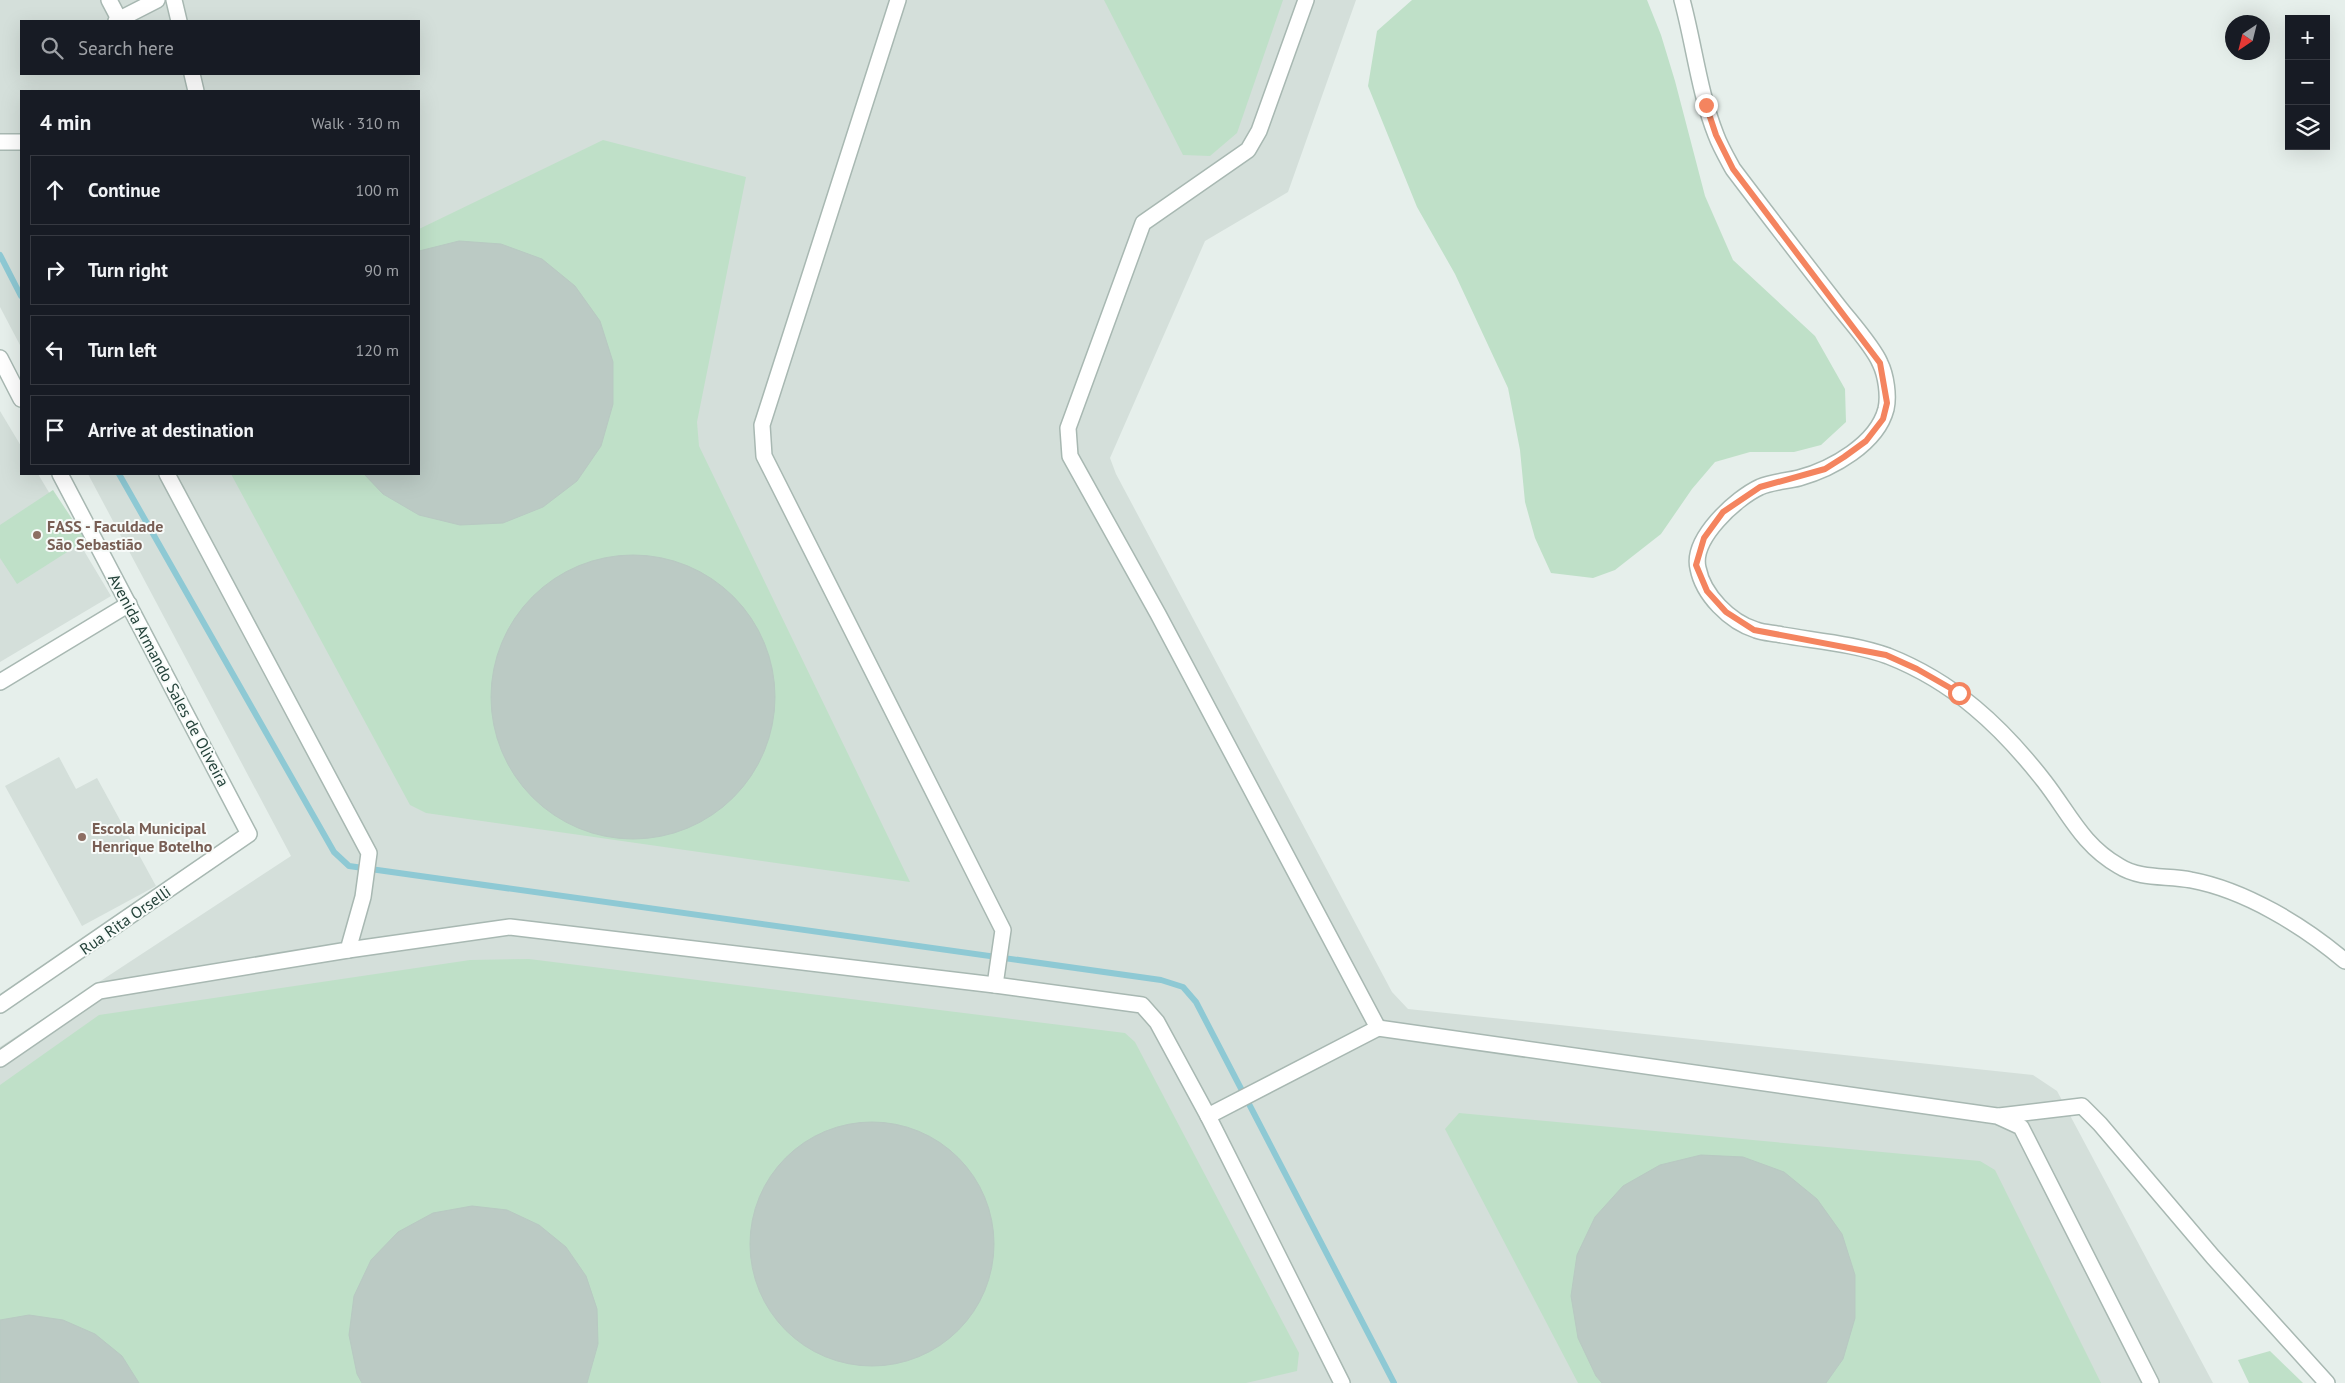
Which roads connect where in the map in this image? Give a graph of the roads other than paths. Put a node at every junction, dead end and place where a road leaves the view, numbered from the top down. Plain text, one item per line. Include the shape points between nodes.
1 (109, 0) edge
2 (157, 0) edge
3 (174, 0) edge
4 (898, 0) edge
5 (1306, 0) edge
6 (1682, 0) edge
7 (118, 20) edge
8 (179, 20) edge
9 (192, 75) edge
10 (196, 90) edge
11 (0, 142) edge
12 (20, 142) edge
13 (0, 360) edge
14 (20, 397) edge
15 (61, 475) edge
16 (168, 475) edge
17 (129, 604) junction
18 (0, 682) edge
19 (249, 834) joint
20 (348, 950) junction
21 (2345, 961) edge
22 (996, 985) junction
23 (0, 1006) edge
24 (1378, 1028) junction
25 (0, 1059) edge
26 (1208, 1116) junction
27 (1996, 1116) junction
28 (1342, 1383) edge
29 (2152, 1383) edge
30 (2327, 1383) edge

1 - 7 street
2 - 7 street
3 - 8 street
4 - 22 street via 762,425 764,456 1003,930
5 - 24 street via 1259,131 1248,150 1143,223 1068,428 1068,437 1070,456 1158,614
6 - 21 street via 1706,105 1733,169 1880,363 1887,403 1883,419 1866,441 1844,457 1825,469 1760,487 1723,512 1704,538 1696,565 1707,591 1726,612 1754,630 1886,655 1959,693 1986,715 2046,783 2070,822 2090,846 2121,868 2147,876 2192,880 2245,896 2321,941
9 - 10 street
11 - 12 street
13 - 14 street
15 - 17 street, Avenida Armando Sales de Oliveira
16 - 20 street via 368,853 363,897
17 - 18 street
17 - 19 street, Avenida Armando Sales de Oliveira
19 - 23 street, Rua Rita Orselli
20 - 22 street via 510,927
20 - 25 street via 99,991
22 - 26 street via 1142,1005 1157,1022
24 - 26 street
24 - 27 street
26 - 28 street
27 - 29 street via 2021,1126
27 - 30 street via 2082,1106 2212,1257

